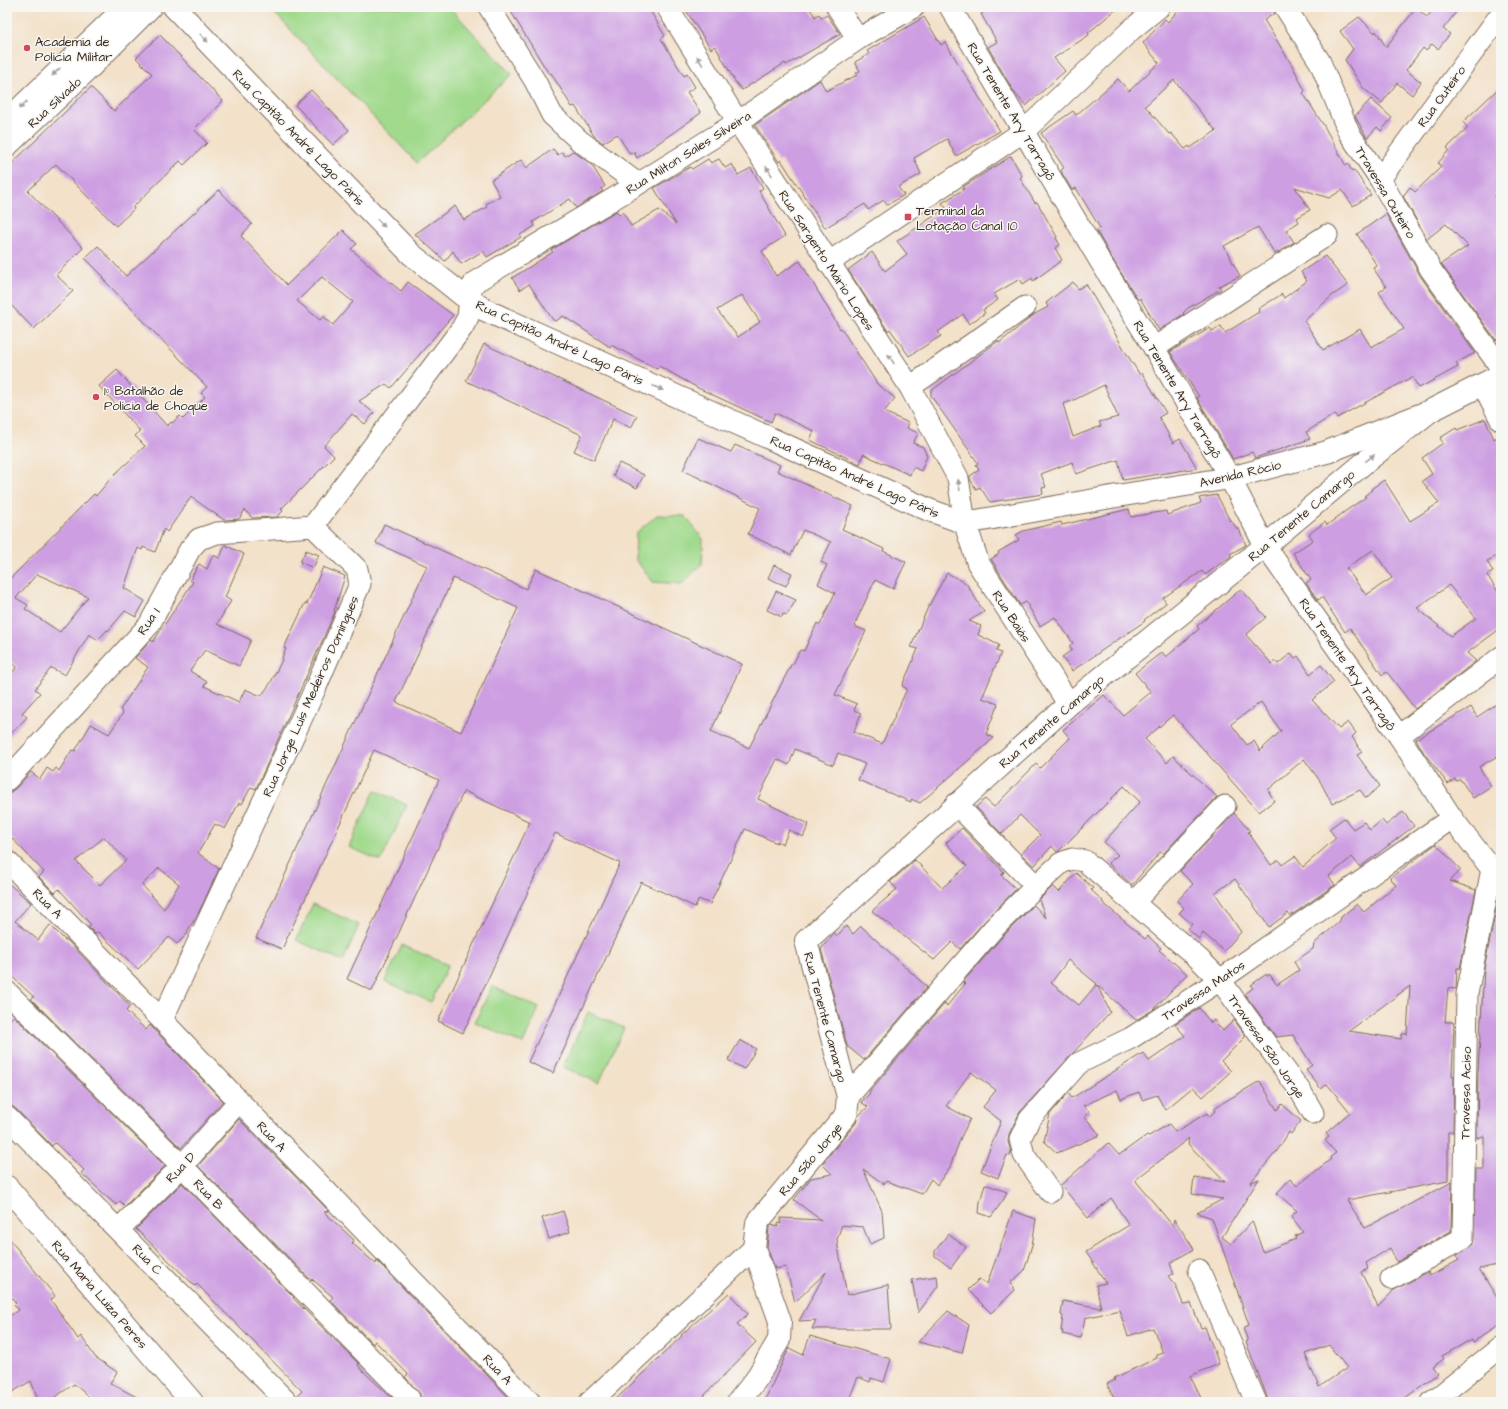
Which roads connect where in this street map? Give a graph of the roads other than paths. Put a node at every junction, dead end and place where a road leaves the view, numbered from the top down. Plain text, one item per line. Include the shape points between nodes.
1 (150, 7) edge
2 (489, 7) edge
3 (667, 7) edge
4 (837, 7) edge
5 (914, 7) edge
6 (950, 7) edge
7 (1159, 7) edge
8 (1286, 7) edge
9 (177, 8) edge
10 (1501, 14) edge
11 (125, 16) edge
12 (858, 39) junction
13 (76, 53) junction
14 (91, 67) junction
15 (39, 89) junction
16 (54, 103) junction
17 (738, 122) junction
18 (1024, 130) junction
19 (9, 135) edge
20 (1380, 178) junction
21 (638, 184) junction
22 (1327, 235) dead end
23 (828, 263) junction
24 (470, 300) junction
25 (1024, 307) dead end
26 (1154, 348) junction
27 (1501, 368) edge
28 (1492, 380) edge
29 (910, 387) junction
30 (1430, 411) junction
31 (1501, 420) edge
32 (1230, 478) junction
33 (966, 524) junction
34 (313, 526) junction
35 (1265, 546) junction
36 (1501, 657) edge
37 (1069, 704) junction
38 (1399, 736) junction
39 (7, 780) edge
40 (956, 804) junction
41 (1225, 806) dead end
42 (1452, 818) junction
43 (10, 870) edge
44 (1497, 875) edge
45 (1036, 886) junction
46 (1134, 902) junction
47 (1220, 980) junction
48 (7, 992) edge
49 (162, 1020) junction
50 (848, 1096) junction
51 (239, 1101) junction
52 (1313, 1113) dead end
53 (7, 1117) edge
54 (182, 1166) junction
55 (7, 1187) edge
56 (1050, 1192) dead end
57 (119, 1229) junction
58 (754, 1248) junction
59 (1200, 1270) dead end
60 (1392, 1279) dead end
61 (1501, 1347) edge
62 (408, 1400) edge
63 (192, 1402) edge
64 (287, 1402) edge
65 (530, 1402) edge
66 (590, 1402) edge
67 (738, 1402) edge
68 (1256, 1402) edge
69 (1432, 1402) edge

1 - 11 street, Rua Silvado
2 - 21 street via 535,81 552,115 580,141
17 -> 3 street, Rua Sargento Mário Lopes
4 - 12 street
5 - 12 street, Rua Milton Sales Silveira
6 - 18 street, Rua Tenente Ary Tarragô
7 - 18 street
8 - 20 street, Travessa Outeiro via 1320,62 1349,133
9 -> 24 street, Rua Capitão André Lago Páris via 411,254
10 - 20 street, Rua Outeiro
11 - 13 street, Rua Silvado
11 - 14 street, Rua Silvado
12 - 17 street, Rua Milton Sales Silveira
13 - 14 street
13 -> 15 street, Rua Silvado
14 - 16 street, Rua Silvado
15 - 16 street
15 -> 19 street, Rua Silvado
16 - 19 street, Rua Silvado
17 - 21 street, Rua Milton Sales Silveira
23 -> 17 street, Rua Sargento Mário Lopes
18 - 23 street
18 - 26 street, Rua Tenente Ary Tarragô
20 - 27 street, Travessa Outeiro via 1431,270
21 - 24 street, Rua Milton Sales Silveira via 475,282
22 - 26 street
29 -> 23 street, Rua Sargento Mário Lopes
24 -> 33 street, Rua Capitão André Lago Páris via 485,310
24 - 34 street via 468,317 462,328
25 - 29 street
26 - 32 street, Rua Tenente Ary Tarragô
28 - 30 street, Avenida Rócio
28 - 31 street
33 -> 29 street, Rua Sargento Mário Lopes via 958,478
30 - 32 street, Avenida Rócio via 1327,452
35 -> 30 street, Rua Tenente Camargo
32 - 33 street, Avenida Rócio
32 - 35 street, Rua Tenente Ary Tarragô
33 - 37 street, Rua Baiás via 978,563
34 - 39 street, Rua 1 via 217,533 198,539 190,549 149,625
34 - 49 street, Rua Jorge Luís Medeiros Domingues via 357,569 360,584 316,687
35 - 37 street, Rua Tenente Camargo
35 - 38 street, Rua Tenente Ary Tarragô
36 - 38 street
37 - 40 street, Rua Tenente Camargo
38 - 42 street, Rua Tenente Ary Tarragô
40 - 45 street
40 - 50 street, Rua Tenente Camargo via 806,941
41 - 46 street
42 - 44 street, Rua Tenente Ary Tarragô
42 - 47 street, Travessa Matos
43 - 49 street, Rua A
44 - 60 street, Travessa Aciso via 1467,994 1463,1238
45 - 46 street, Travessa São Jorge via 1062,863 1072,859 1085,861
45 - 50 street via 993,929
46 - 47 street, Travessa São Jorge
47 - 52 street, Travessa São Jorge via 1301,1092
47 - 56 street, Travessa Matos via 1131,1038 1079,1063 1029,1120 1020,1139 1024,1155
48 - 54 street, Rua B
49 - 51 street, Rua A
50 - 58 street, Rua São Jorge via 846,1115 757,1223
51 - 54 street, Rua D
51 - 65 street, Rua A
53 - 57 street, Rua C
54 - 57 street, Rua D
54 - 62 street, Rua B
55 - 63 street, Rua Maria Luiza Peres
57 - 64 street, Rua C
58 - 66 street
58 - 67 street via 780,1321 779,1340 755,1381
59 - 68 street
61 - 69 street

